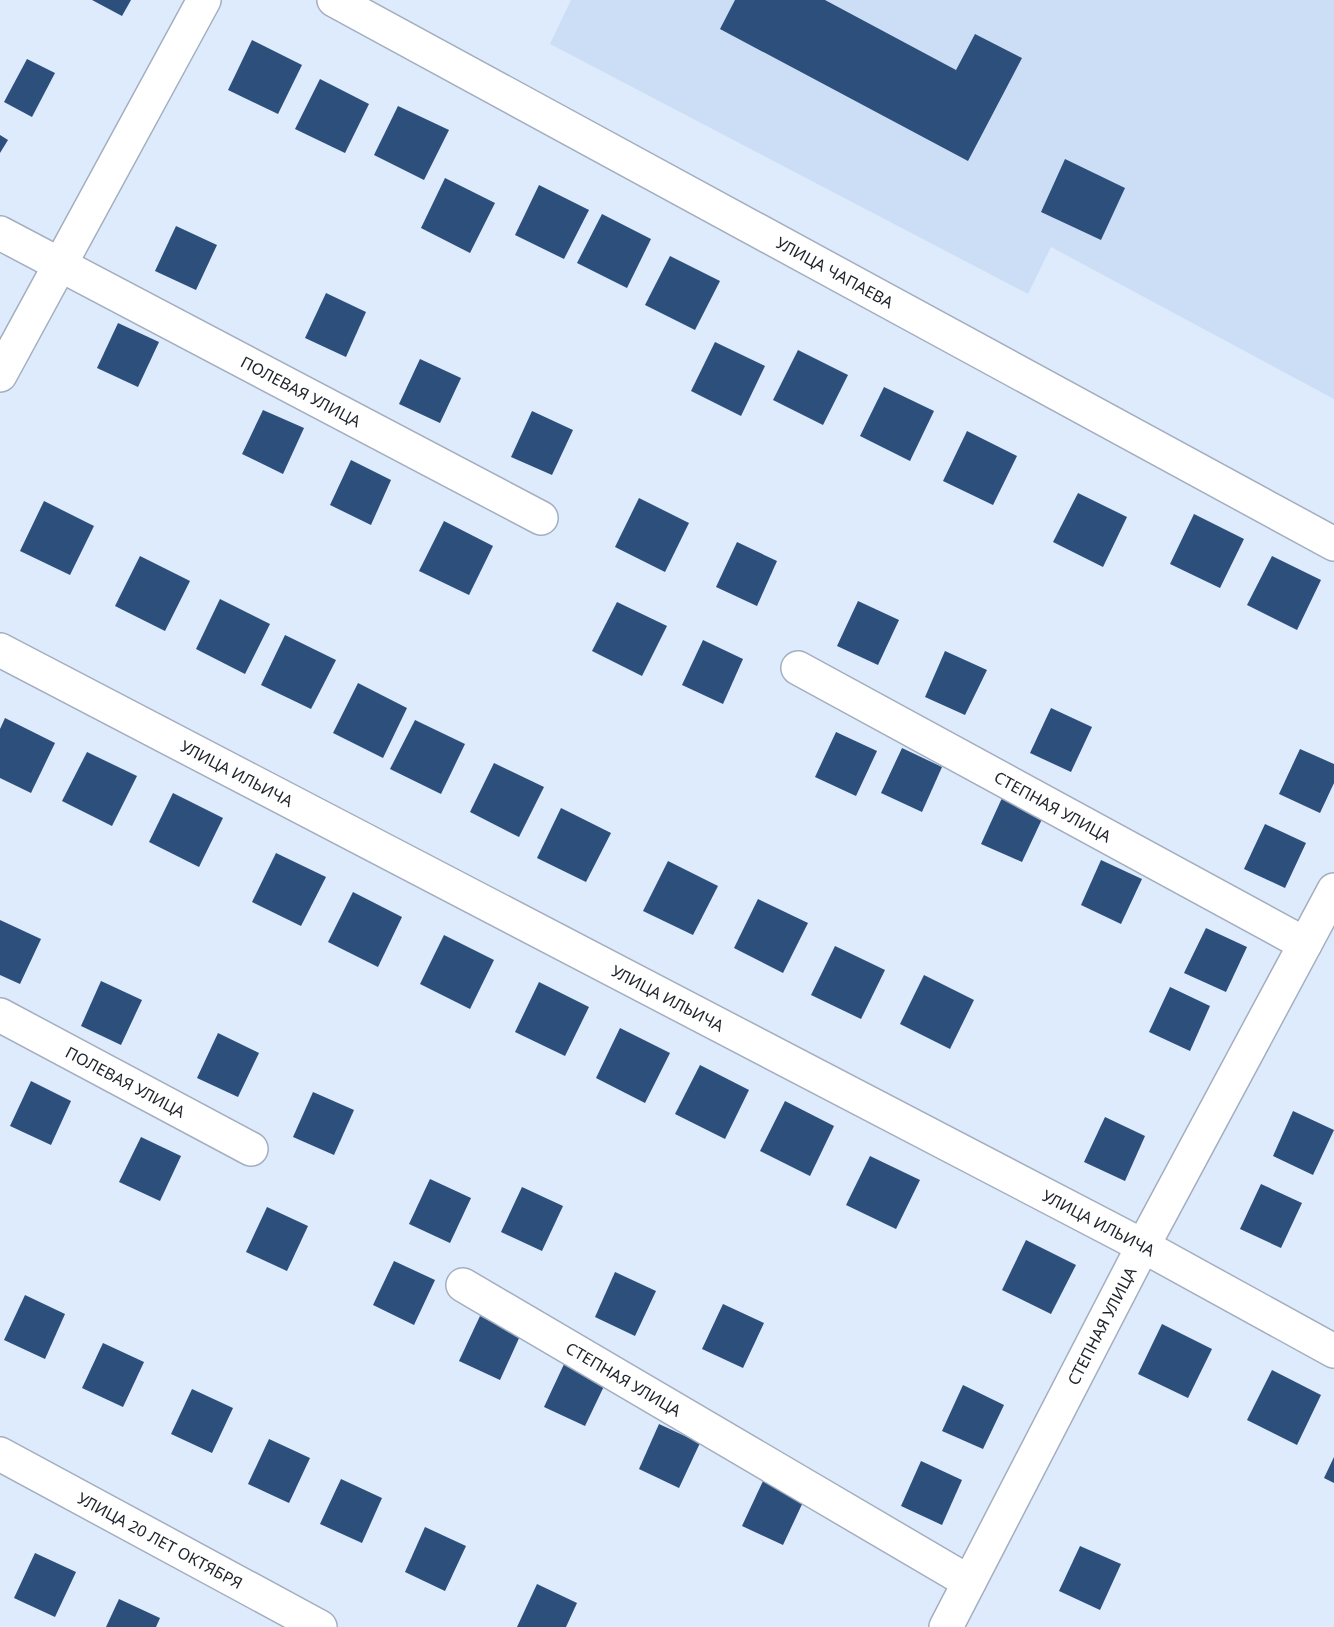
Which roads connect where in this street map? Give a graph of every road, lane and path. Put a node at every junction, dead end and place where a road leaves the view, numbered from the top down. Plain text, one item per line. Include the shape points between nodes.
1 (204, 0) edge
2 (334, 0) edge
3 (0, 233) edge
4 (60, 264) junction
5 (0, 375) edge
6 (541, 518) dead end
7 (1334, 544) edge
8 (0, 650) edge
9 (798, 668) dead end
10 (1334, 890) edge
11 (1305, 944) junction
12 (0, 1015) edge
13 (251, 1149) dead end
14 (1143, 1246) junction
15 (463, 1285) dead end
16 (1334, 1351) edge
17 (0, 1454) edge
18 (969, 1582) junction
19 (320, 1627) edge
20 (946, 1627) edge

1 - 4 street
2 - 7 street, УЛИЦА ЧАПАЕВА
3 - 4 street, ПОЛЕВАЯ УЛИЦА
4 - 5 street
4 - 6 street, ПОЛЕВАЯ УЛИЦА
8 - 14 street, УЛИЦА ИЛЬИЧА
9 - 11 street, СТЕПНАЯ УЛИЦА
10 - 11 street, СТЕПНАЯ УЛИЦА
11 - 14 street, СТЕПНАЯ УЛИЦА
12 - 13 street, ПОЛЕВАЯ УЛИЦА
14 - 16 street, УЛИЦА ИЛЬИЧА
14 - 18 street, СТЕПНАЯ УЛИЦА
15 - 18 street, СТЕПНАЯ УЛИЦА
17 - 19 street, УЛИЦА 20 ЛЕТ ОКТЯБРЯ
18 - 20 street, СТЕПНАЯ УЛИЦА

